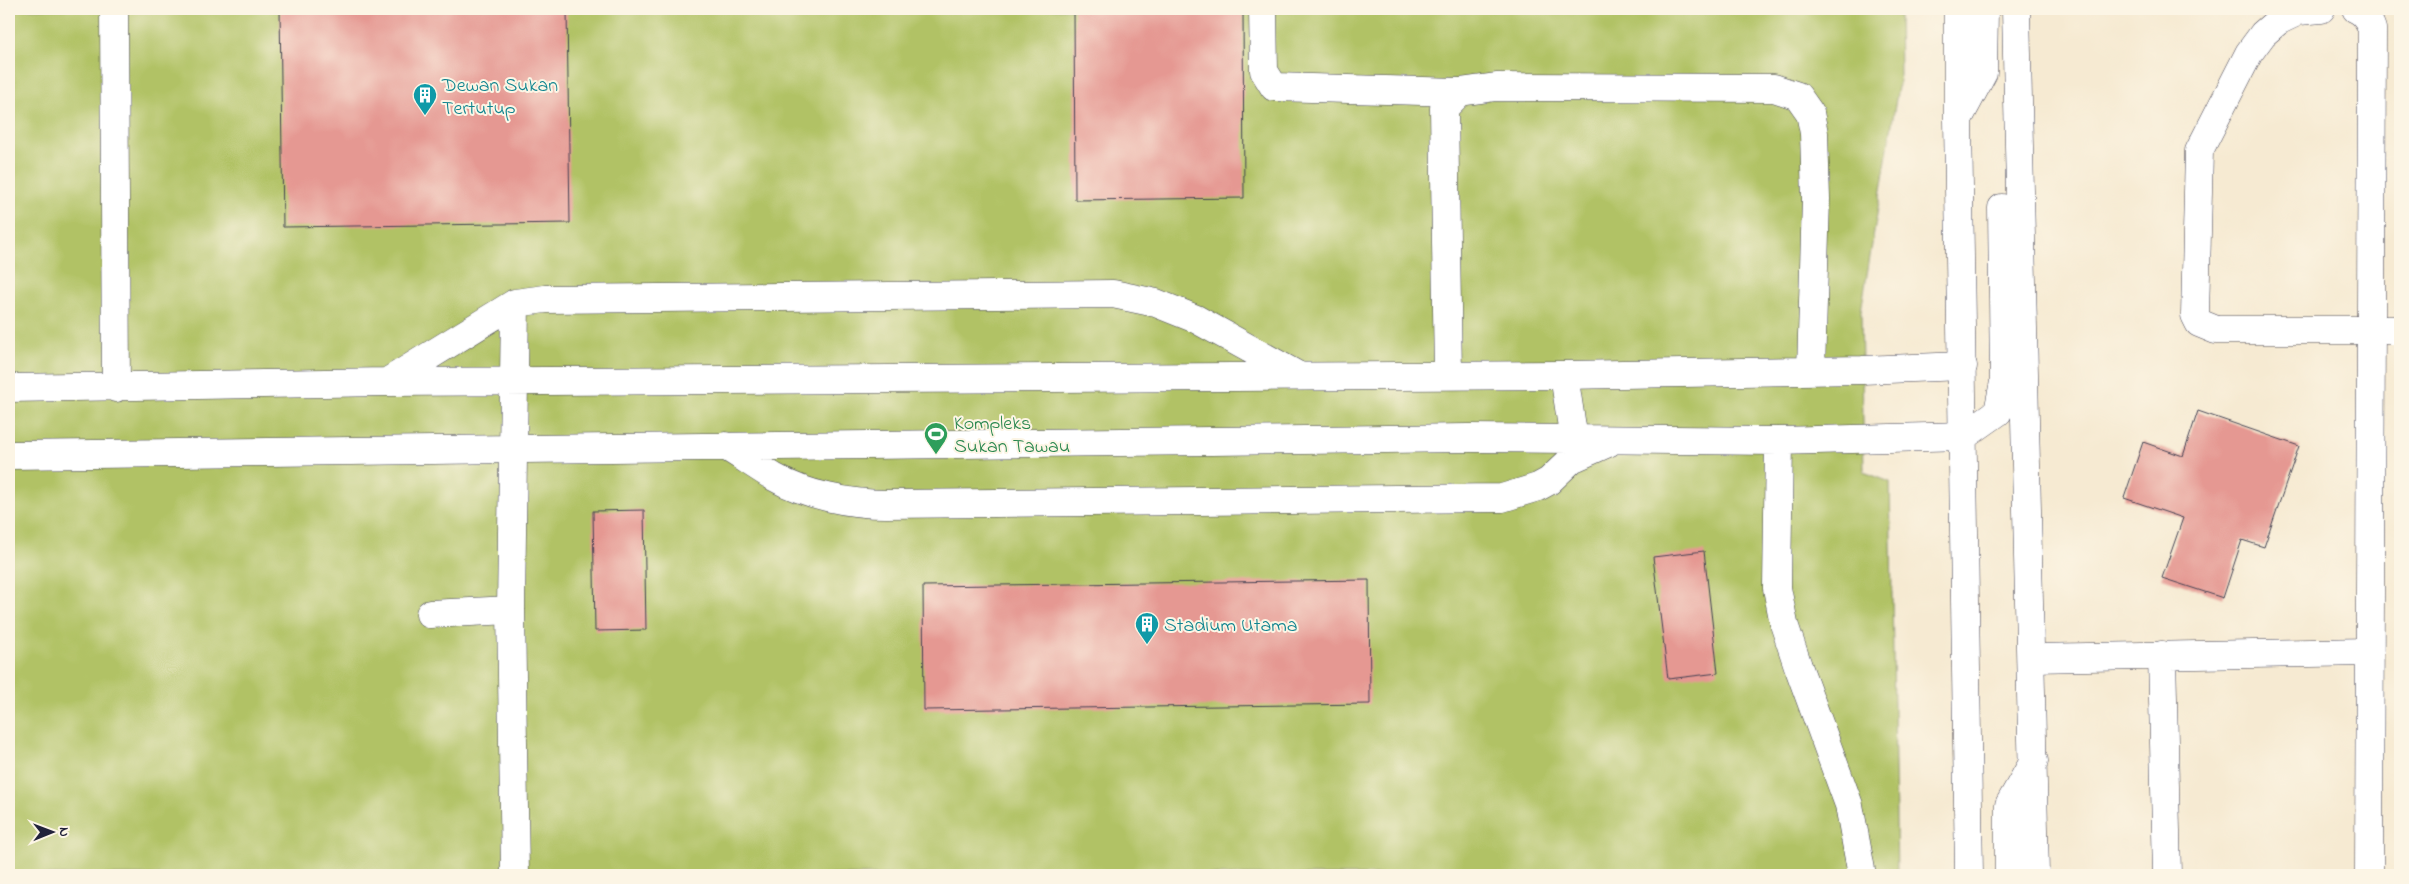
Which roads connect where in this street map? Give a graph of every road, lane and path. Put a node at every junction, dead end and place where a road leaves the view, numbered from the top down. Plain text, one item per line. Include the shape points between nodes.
1 (114, 9) edge
2 (1263, 9) edge
3 (1958, 9) edge
4 (1984, 9) edge
5 (2016, 9) edge
6 (2321, 9) edge
7 (2356, 9) edge
8 (1460, 92) junction
9 (2018, 115) junction
10 (1958, 120) junction
11 (515, 303) junction
12 (2371, 330) junction
13 (2400, 330) edge
14 (1963, 366) junction
15 (1811, 370) junction
16 (1448, 375) junction
17 (1564, 375) junction
18 (1299, 376) junction
19 (387, 382) junction
20 (513, 383) junction
21 (9, 388) edge
22 (116, 388) junction
23 (1964, 436) junction
24 (1616, 439) junction
25 (1574, 440) junction
26 (1779, 441) junction
27 (725, 446) junction
28 (513, 449) junction
29 (9, 455) edge
30 (512, 610) junction
31 (430, 614) dead end
32 (2370, 652) junction
33 (2162, 656) junction
34 (2032, 658) junction
35 (2034, 760) junction
36 (516, 875) edge
37 (1862, 875) edge
38 (1969, 875) edge
39 (2009, 875) edge
40 (2035, 875) edge
41 (2166, 875) edge
42 (2369, 875) edge

1 - 22 main road
2 - 8 main road via 1264,70 1274,87
3 - 10 main road
4 - 10 main road via 1983,72
5 - 9 main road
6 - 12 main road via 2299,11 2278,21 2263,34 2249,53 2199,151 2194,307 2199,323 2216,330
7 - 12 main road via 2368,19 2372,29
8 - 15 main road via 1496,87 1774,88 1798,96 1810,113 1814,133 1816,199
8 - 16 main road via 1444,108
9 - 23 main road via 2002,156 2004,382 1998,412
9 - 34 main road
10 - 14 main road
11 - 18 main road via 545,299 1113,294 1156,303 1196,319
11 - 19 main road
11 - 20 main road
12 - 13 main road
12 - 32 main road
14 - 15 main road
14 - 23 main road
15 - 17 main road
16 - 17 main road
16 - 18 main road
17 - 25 main road
18 - 20 main road
19 - 20 main road
19 - 22 main road
20 - 28 main road
21 - 22 main road
23 - 26 main road
23 - 38 main road
24 - 25 main road
24 - 26 main road
24 - 27 main road via 1572,459 1538,487 1502,498 896,504 861,504 824,496 776,478
25 - 27 main road via 1468,438
26 - 37 main road via 1777,588 1784,624 1798,666 1849,804
27 - 28 main road
28 - 29 main road
28 - 30 main road
30 - 31 main road
30 - 36 main road
32 - 33 main road
32 - 42 main road
33 - 34 main road
33 - 41 main road
34 - 35 main road
35 - 39 main road via 2009,805
35 - 40 main road

